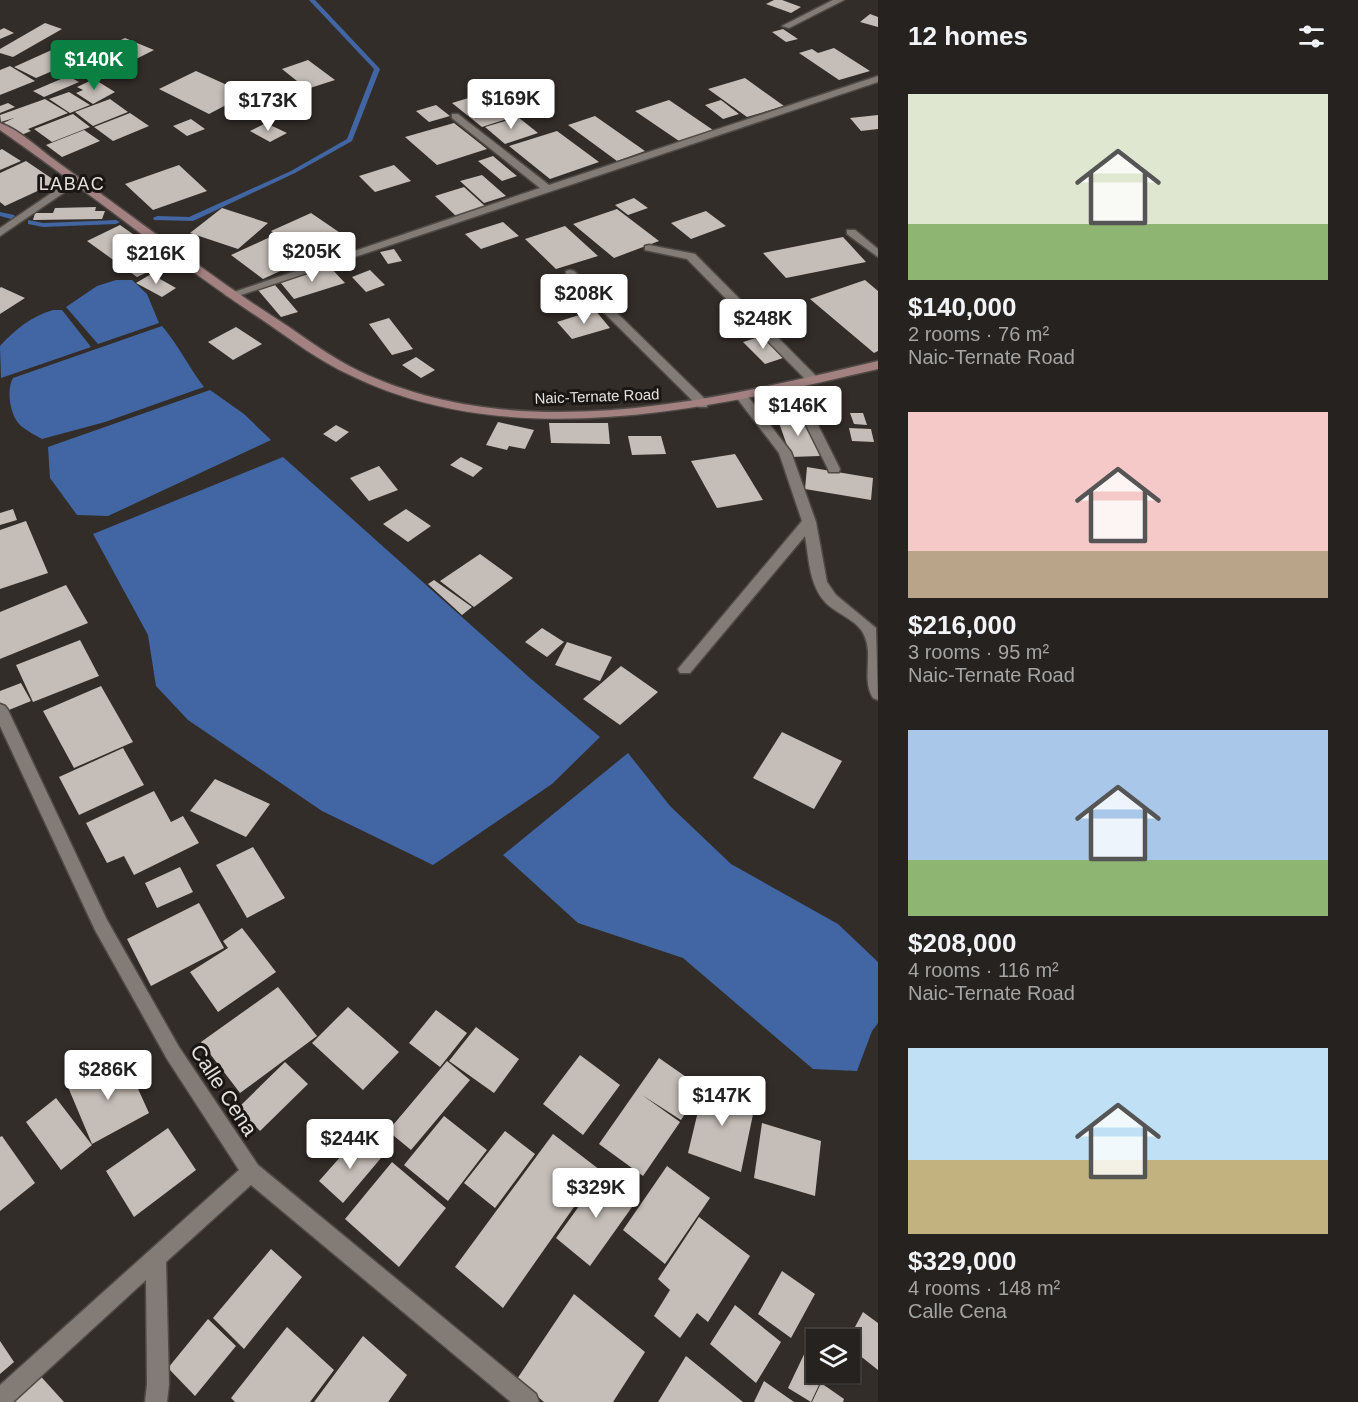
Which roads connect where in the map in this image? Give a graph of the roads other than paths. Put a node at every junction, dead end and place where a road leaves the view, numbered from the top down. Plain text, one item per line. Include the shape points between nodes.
1 (840, 0) edge
2 (786, 26) dead end
3 (878, 79) edge
4 (455, 116) dead end
5 (0, 126) edge
6 (76, 181) junction
7 (547, 189) junction
8 (2, 229) edge
9 (851, 232) dead end
10 (649, 248) dead end
11 (878, 254) edge
12 (570, 273) dead end
13 (231, 295) junction
14 (878, 365) edge
15 (813, 380) junction
16 (792, 385) junction
17 (742, 397) junction
18 (703, 404) junction
19 (834, 469) dead end
20 (808, 522) junction
21 (684, 669) dead end
22 (878, 694) edge
23 (0, 710) edge
24 (251, 1172) junction
25 (156, 1257) junction
26 (0, 1399) edge
27 (156, 1402) edge
28 (528, 1402) edge

1 - 2 street
3 - 7 street
4 - 7 street
5 - 6 main road, Naic-Ternate Road
6 - 8 street
6 - 13 main road, Naic-Ternate Road
7 - 13 street
9 - 11 street
10 - 15 street via 691,256
12 - 18 street
13 - 18 main road, Naic-Ternate Road via 335,363 366,378 443,403 504,412 566,415
14 - 15 main road, Naic-Ternate Road
15 - 16 main road, Naic-Ternate Road
16 - 17 main road, Naic-Ternate Road
16 - 19 street
17 - 18 main road, Naic-Ternate Road
17 - 20 street via 785,452
20 - 21 street
20 - 22 street via 819,584 831,599 869,628 875,643
23 - 24 street, Calle Cena via 101,925 173,1053
24 - 25 street
24 - 28 street, Calle Cena
25 - 26 street
25 - 27 street

